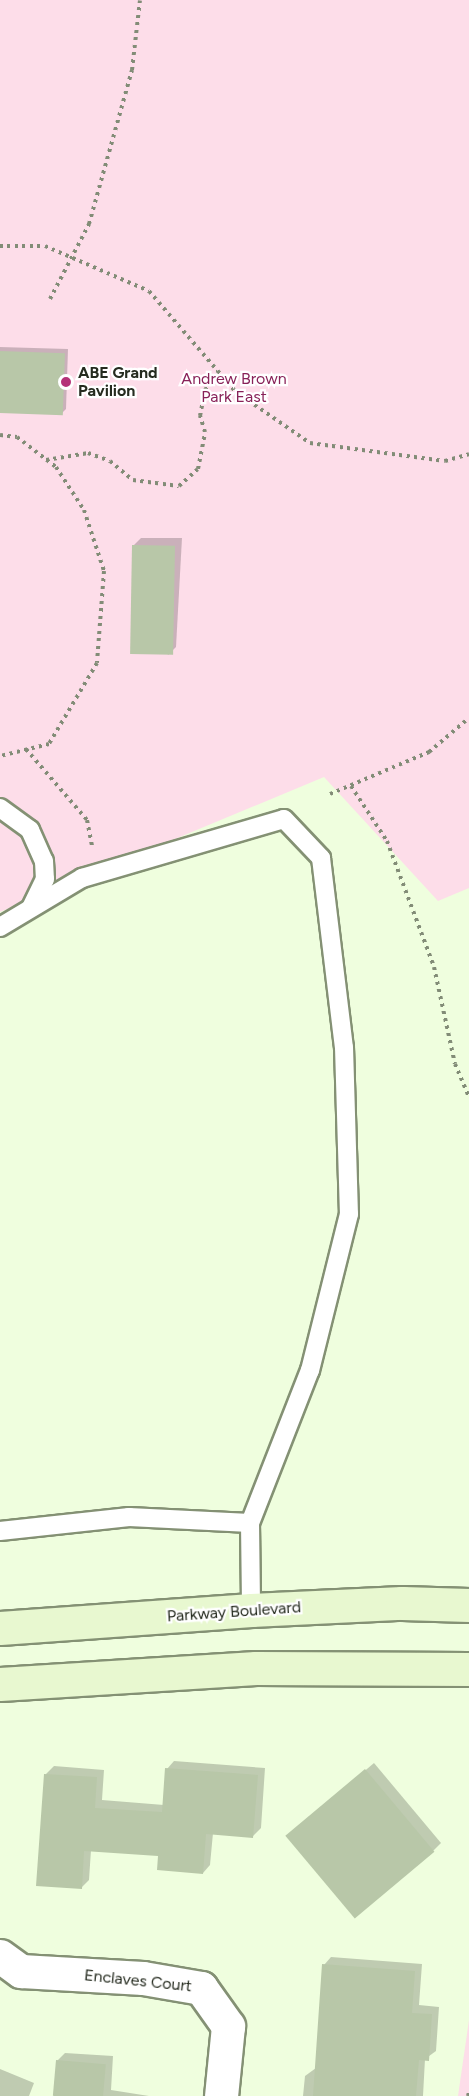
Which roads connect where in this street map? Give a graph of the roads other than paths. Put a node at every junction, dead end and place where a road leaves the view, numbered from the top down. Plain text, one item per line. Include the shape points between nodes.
1 (0, 808) edge
2 (31, 908) junction
3 (0, 927) edge
4 (250, 1522) junction
5 (0, 1532) edge
6 (469, 1605) edge
7 (251, 1610) junction
8 (0, 1628) edge
9 (469, 1669) edge
10 (0, 1683) edge
11 (0, 1956) edge
12 (221, 2096) edge

1 - 2 lane via 30,830 44,861 45,879
2 - 3 lane
2 - 4 lane via 82,878 284,819 321,858 344,1047 349,1214 310,1370
4 - 5 lane via 129,1517
4 - 7 lane
6 - 7 street, Parkway Boulevard via 402,1603
7 - 8 street, Parkway Boulevard
9 - 10 street via 256,1668
11 - 12 street, Enclaves Court via 21,1971 143,1978 201,1988 228,2026

